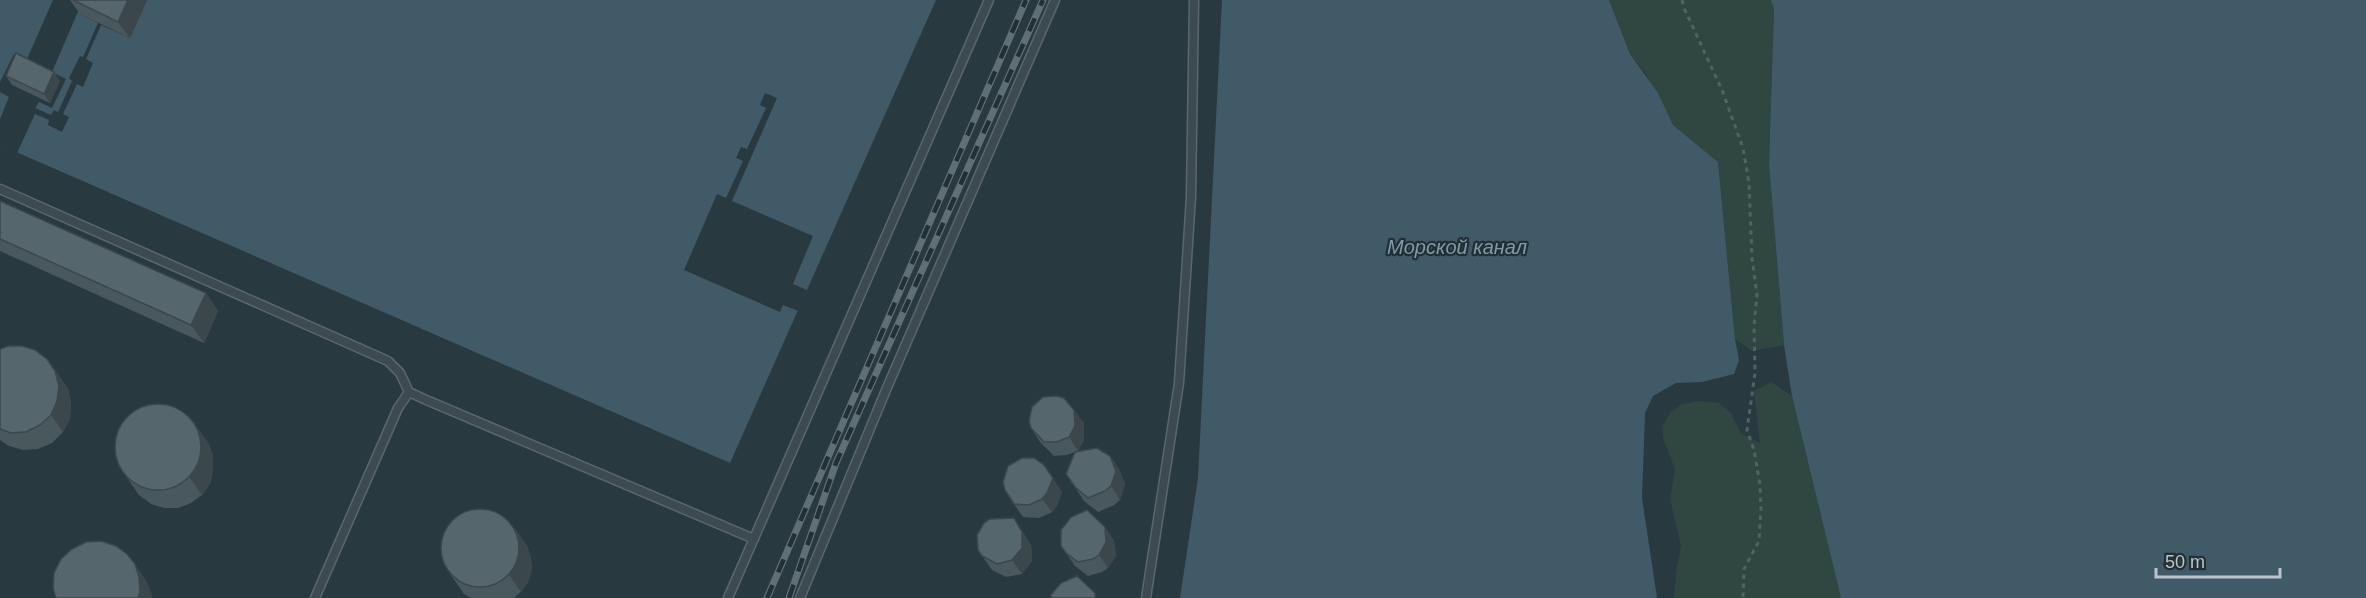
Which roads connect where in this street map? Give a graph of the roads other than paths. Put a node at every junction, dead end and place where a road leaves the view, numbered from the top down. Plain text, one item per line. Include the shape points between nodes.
1 (988, 0) edge
2 (1055, 0) edge
3 (1194, 0) edge
4 (0, 189) edge
5 (410, 392) junction
6 (754, 539) junction
7 (315, 598) edge
8 (728, 598) edge
9 (800, 598) edge
10 (1146, 598) edge

1 - 6 lane
2 - 9 lane
3 - 10 lane via 1191,197 1179,383
4 - 5 lane via 388,361
5 - 6 lane
5 - 7 lane via 398,408
6 - 8 lane

